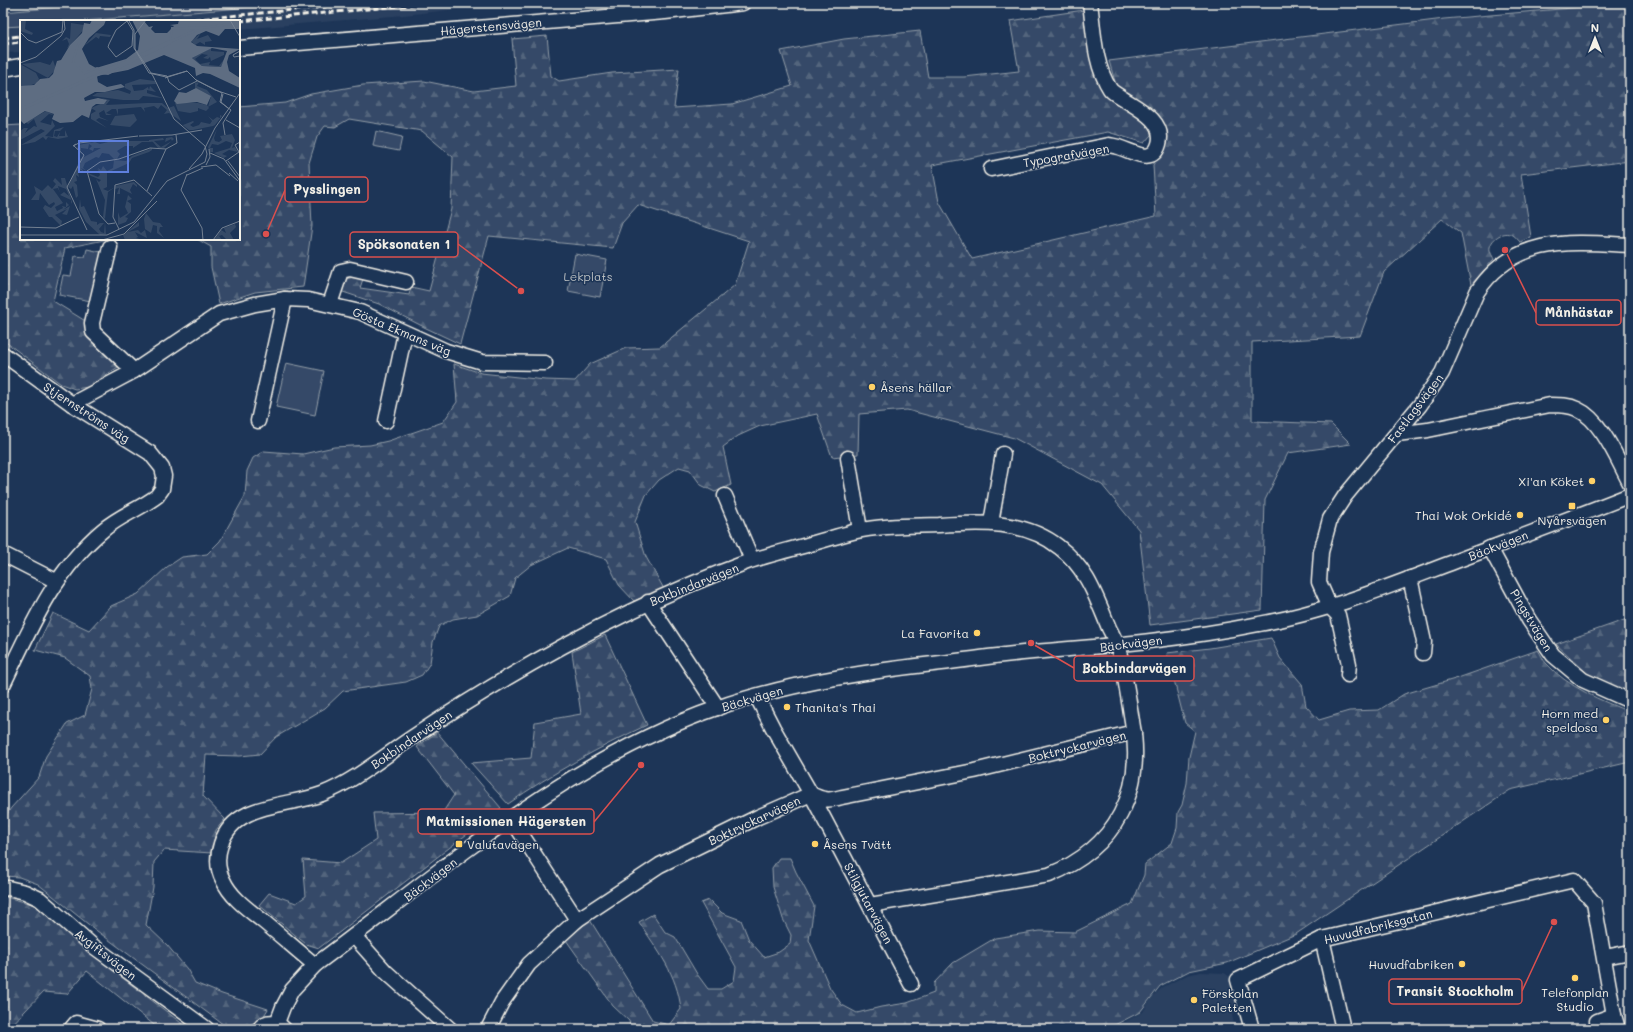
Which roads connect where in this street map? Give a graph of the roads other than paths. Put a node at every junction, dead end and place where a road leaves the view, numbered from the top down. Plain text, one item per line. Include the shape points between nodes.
1 (743, 3) edge
2 (1090, 3) edge
3 (240, 48) edge
4 (20, 66) edge
5 (3, 69) edge
6 (991, 169) dead end
7 (1630, 245) edge
8 (110, 247) dead end
9 (406, 282) dead end
10 (285, 299) junction
11 (330, 304) junction
12 (406, 333) junction
13 (3, 354) edge
14 (545, 363) dead end
15 (134, 371) junction
16 (72, 404) junction
17 (258, 421) dead end
18 (386, 421) dead end
19 (1397, 434) junction
20 (1003, 454) dead end
21 (848, 458) dead end
22 (1630, 483) edge
23 (1630, 495) edge
24 (725, 496) dead end
25 (991, 523) junction
26 (860, 530) junction
27 (1490, 548) junction
28 (3, 554) edge
29 (752, 560) junction
30 (1410, 578) junction
31 (56, 581) junction
32 (648, 602) junction
33 (1330, 607) junction
34 (1117, 645) junction
35 (1423, 653) dead end
36 (1348, 675) dead end
37 (3, 685) edge
38 (757, 697) junction
39 (1630, 701) edge
40 (718, 708) junction
41 (1134, 732) junction
42 (811, 794) junction
43 (511, 818) junction
44 (3, 889) edge
45 (870, 905) junction
46 (577, 920) junction
47 (354, 936) junction
48 (1322, 939) junction
49 (1630, 952) edge
50 (1605, 957) junction
51 (315, 965) junction
52 (911, 984) dead end
53 (1614, 1015) junction
54 (1597, 1021) dead end
55 (280, 1026) edge
56 (71, 1029) edge
57 (98, 1029) edge
58 (207, 1029) edge
59 (259, 1029) edge
60 (450, 1029) edge
61 (488, 1029) edge
62 (1252, 1029) edge
63 (1343, 1029) edge
64 (1618, 1029) edge

1 - 3 street, Hägerstensvägen via 665,12
2 - 6 street, Typografvägen via 1099,65 1110,90 1152,119 1160,135 1156,150 1150,155 1141,156 1120,147 1109,146
4 - 5 street
7 - 19 street, Fastlagsvägen via 1572,242 1529,249 1508,259 1477,292 1442,373
8 - 15 street via 92,323 94,332
9 - 11 street via 341,270
10 - 11 street, Gösta Ekmans väg
10 - 15 street, Gösta Ekmans väg via 218,314
10 - 17 street
11 - 12 street, Gösta Ekmans väg via 360,312
12 - 14 street, Gösta Ekmans väg via 446,351 482,362
12 - 18 street
13 - 16 street, Stjernströms väg
15 - 16 street, Gösta Ekmans väg
16 - 31 street, Stjernströms väg via 150,453 162,468 164,476 162,489 157,496 104,529
19 - 22 street via 1563,404 1578,409 1590,417
19 - 33 street, Fastlagsvägen via 1345,496 1330,519 1321,552 1319,582
20 - 25 street
21 - 26 street
23 - 27 street, Bäckvägen
24 - 29 street, Bokbindarvägen
25 - 26 street, Bokbindarvägen
25 - 34 street, Bokbindarvägen via 1028,530 1061,548 1080,567 1095,593
26 - 29 street, Bokbindarvägen
27 - 30 street, Bäckvägen
27 - 39 street, Pingstvägen via 1529,620 1553,655 1583,680
28 - 31 street
29 - 32 street, Bokbindarvägen
30 - 33 street, Bäckvägen
30 - 35 street via 1424,642
31 - 37 street
32 - 40 street
32 - 51 street, Bokbindarvägen via 517,671 467,701 351,779 322,794 248,813 234,821 221,844 218,861 223,880 237,899
33 - 34 street, Bäckvägen via 1261,624
33 - 36 street via 1338,615 1349,664
34 - 38 street, Bäckvägen via 1024,653 873,672 796,686
34 - 41 street, Bokbindarvägen
38 - 40 street, Bäckvägen
38 - 42 street, Stilgjutarvägen
40 - 43 street, Bäckvägen via 672,726 628,748 570,780
41 - 42 street, Boktryckarvägen via 974,771 830,800 823,800
41 - 45 street, Bokbindarvägen via 1134,776 1127,802 1112,829 1093,850 1049,875
42 - 45 street, Stilgjutarvägen
42 - 46 street, Boktryckarvägen via 660,865
43 - 46 street
43 - 47 street, Bäckvägen
44 - 58 street, Avgiftsvägen via 25,892 40,899 93,946
45 - 52 street, Stilgjutarvägen
46 - 61 street, Boktryckarvägen via 529,964 502,1002
47 - 51 street, Bäckvägen
47 - 60 street via 385,971
48 - 50 street, Huvudfabriksgatan via 1574,880 1594,903
48 - 62 street, Huvudfabriksgatan via 1238,980
48 - 63 street
49 - 50 street
50 - 53 street
51 - 55 street, Bäckvägen via 292,990 283,1007
53 - 54 street
53 - 64 street
55 - 59 street via 268,1023
56 - 57 street via 76,1023

